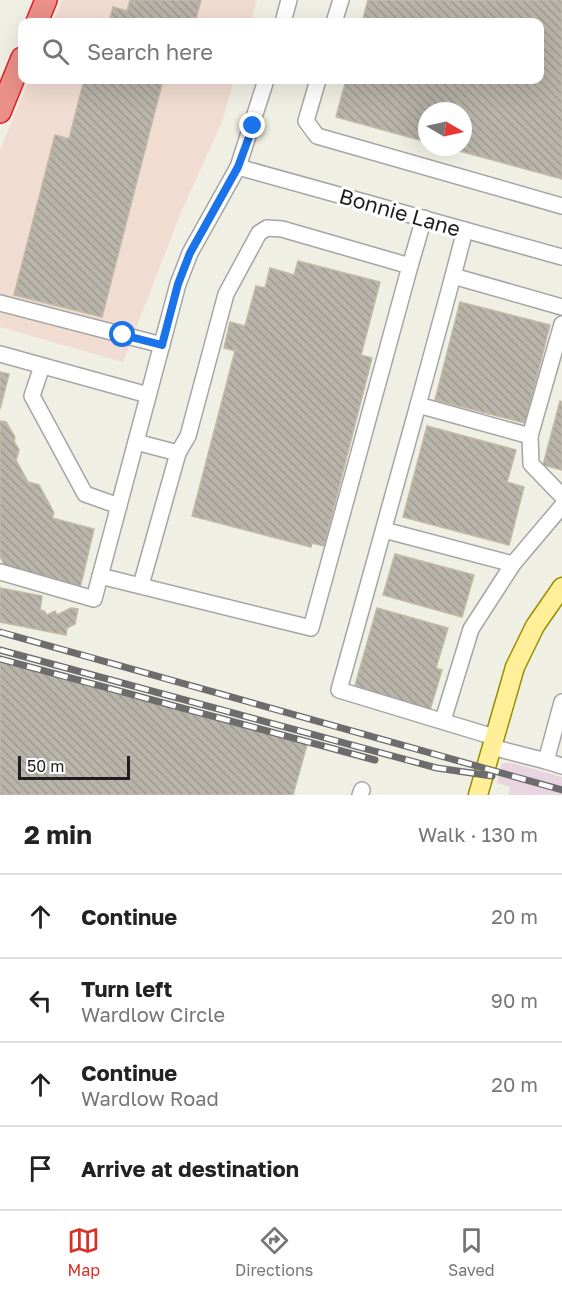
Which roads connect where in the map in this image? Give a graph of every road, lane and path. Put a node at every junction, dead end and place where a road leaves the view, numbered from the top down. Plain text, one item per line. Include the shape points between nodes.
1 (46, 0) edge
2 (289, 0) edge
3 (341, 0) edge
4 (39, 18) edge
5 (284, 18) edge
6 (335, 18) edge
7 (18, 67) edge
8 (265, 84) edge
9 (317, 84) edge
10 (0, 112) edge
11 (238, 167) junction
12 (562, 206) edge
13 (424, 218) junction
14 (465, 230) junction
15 (562, 257) edge
16 (410, 266) junction
17 (453, 276) junction
18 (0, 303) edge
19 (562, 307) edge
20 (562, 324) edge
21 (162, 345) junction
22 (0, 354) edge
23 (42, 366) junction
24 (148, 396) junction
25 (418, 405) junction
26 (530, 436) junction
27 (136, 442) junction
28 (178, 453) junction
29 (562, 496) edge
30 (119, 506) junction
31 (562, 506) edge
32 (384, 530) junction
33 (513, 564) junction
34 (0, 572) edge
35 (100, 576) junction
36 (141, 585) junction
37 (560, 595) edge
38 (562, 702) edge
39 (443, 720) junction
40 (493, 742) junction
41 (546, 761) junction
42 (562, 766) edge
43 (478, 795) edge

1 - 4 highway
2 - 5 street
3 - 6 street
7 - 10 highway
8 - 11 street
9 - 12 street via 306,121 317,136
11 - 13 street, Bonnie Lane
11 - 21 street via 190,253
13 - 14 street, Bonnie Lane
13 - 16 street
14 - 15 street, Bonnie Lane
14 - 17 street
16 - 28 street via 282,229 267,228 259,233 226,294 188,436
16 - 36 street via 311,628
17 - 19 street
17 - 25 street
18 - 21 street
20 - 26 street
21 - 24 street
22 - 23 street
23 - 24 street
23 - 30 street via 32,396 85,494
24 - 27 street
25 - 26 street
25 - 32 street
26 - 29 street via 531,464
27 - 28 street
27 - 30 street
28 - 36 street
30 - 35 street
31 - 33 street
32 - 33 street
32 - 39 street via 339,690
33 - 39 street via 471,629
34 - 35 street via 94,599
35 - 36 street
37 - 40 main road via 534,626 515,667
38 - 41 street
39 - 40 street
40 - 41 street
40 - 43 main road
41 - 42 street

